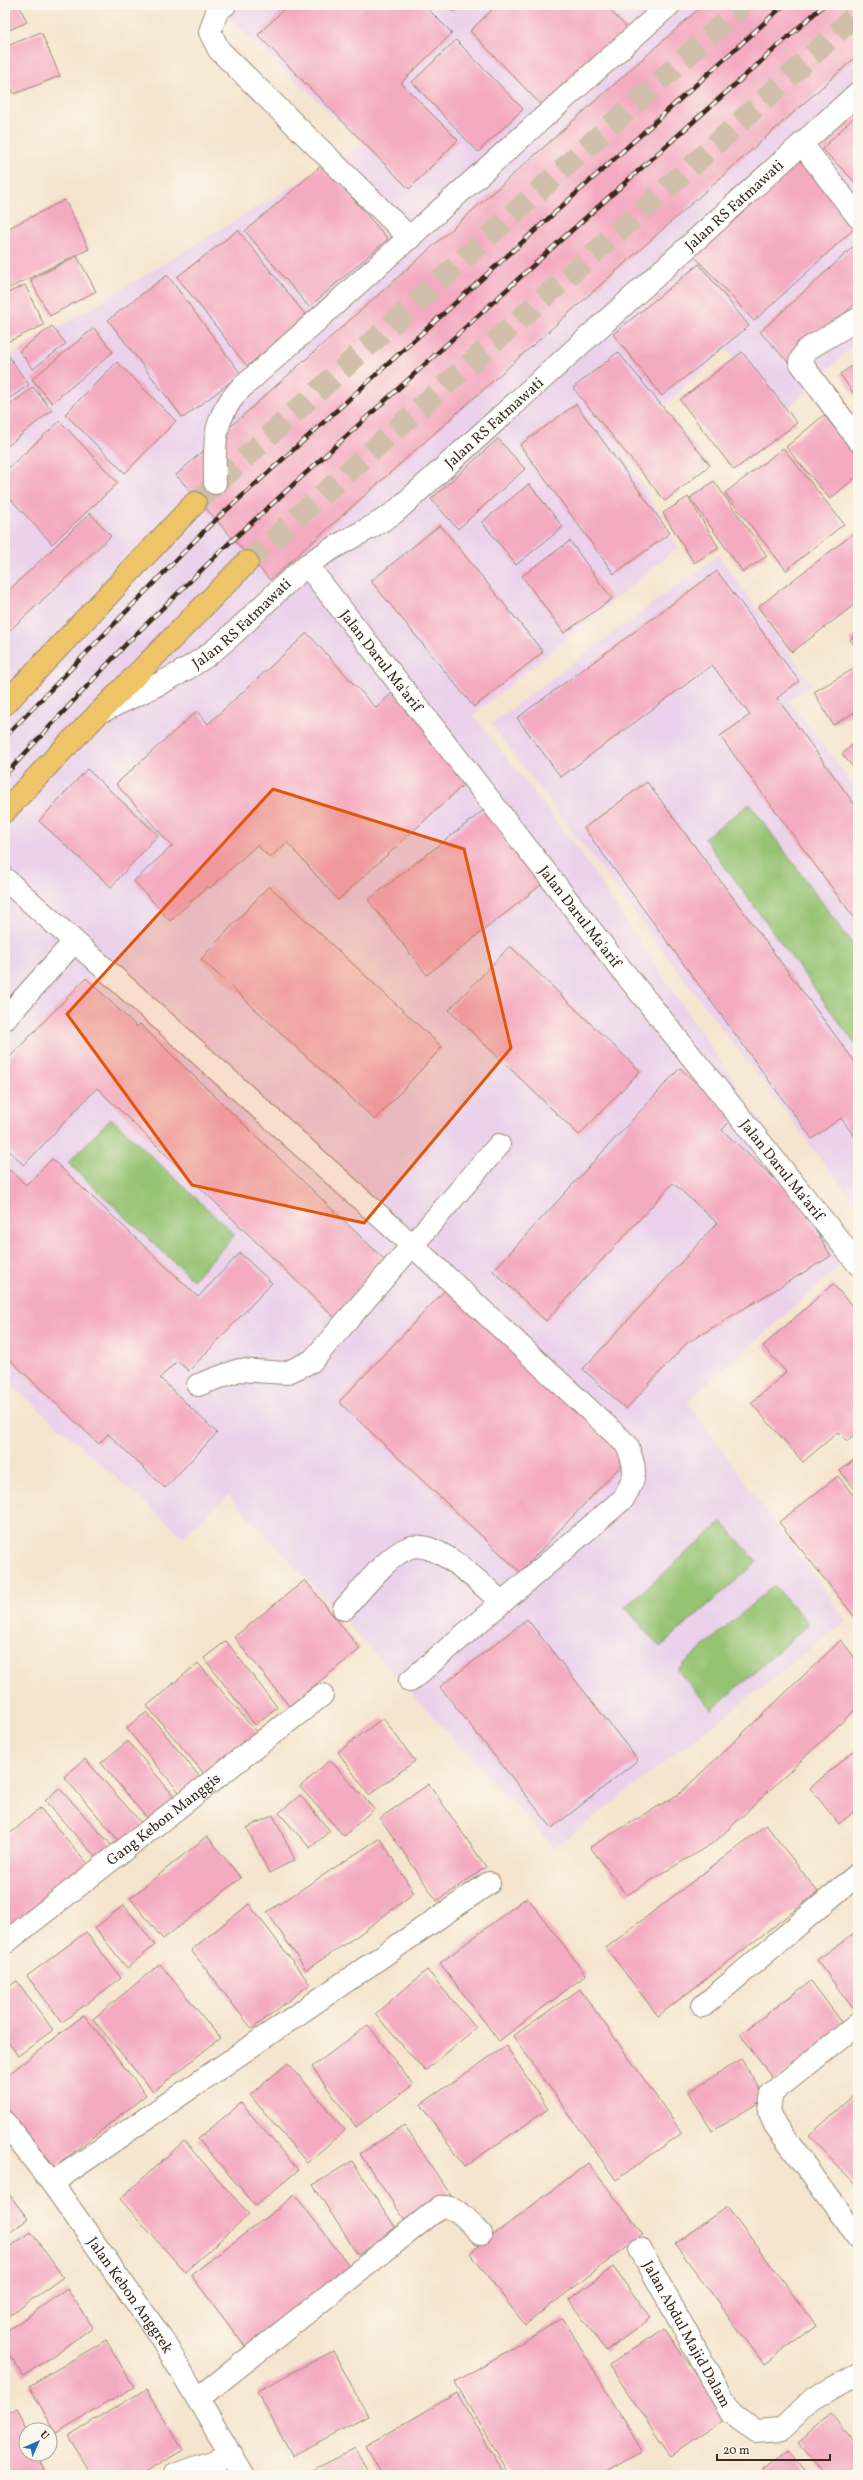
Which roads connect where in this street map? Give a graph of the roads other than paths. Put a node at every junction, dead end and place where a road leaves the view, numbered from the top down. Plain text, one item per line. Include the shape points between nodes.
1 (225, 5) edge
2 (663, 7) edge
3 (858, 93) edge
4 (802, 144) junction
5 (858, 217) edge
6 (410, 238) junction
7 (858, 319) edge
8 (858, 440) edge
9 (215, 483) dead end
10 (196, 503) tunnel mouth
11 (247, 562) tunnel mouth
12 (307, 565) junction
13 (5, 704) edge
14 (101, 712) junction
15 (5, 812) edge
16 (5, 879) edge
17 (74, 942) junction
18 (5, 1019) edge
19 (499, 1144) dead end
20 (413, 1246) junction
21 (858, 1264) edge
22 (198, 1385) dead end
23 (502, 1602) junction
24 (344, 1609) dead end
25 (410, 1681) dead end
26 (322, 1695) dead end
27 (858, 1874) edge
28 (489, 1883) dead end
29 (5, 1943) edge
30 (703, 2006) dead end
31 (858, 2024) edge
32 (5, 2123) edge
33 (52, 2182) junction
34 (481, 2234) dead end
35 (858, 2237) edge
36 (640, 2249) dead end
37 (858, 2374) edge
38 (199, 2398) junction
39 (233, 2454) junction
40 (174, 2475) edge
41 (244, 2475) edge

1 - 6 street via 217,11 210,32 219,50
2 - 6 street
3 - 4 street, Jalan RS Fatmawati
4 - 5 street
4 - 12 street, Jalan RS Fatmawati via 394,513 372,528 335,545
6 - 9 street via 224,407 218,425
7 - 8 street via 806,350 800,362
10 - 13 main road
11 - 14 main road, Jalan RS Fatmawati
12 - 14 street, Jalan RS Fatmawati via 204,658
12 - 21 street, Jalan Darul Ma'arif via 618,966
14 - 15 main road, Jalan RS Fatmawati
16 - 17 street
17 - 18 street
17 - 20 street
19 - 20 street
20 - 22 street via 312,1361 286,1374 239,1370
20 - 23 street via 627,1445 635,1464 634,1481 623,1499
23 - 24 street via 448,1558 428,1547 408,1548 393,1557
23 - 25 street
26 - 29 street, Gang Kebon Manggis
27 - 30 street
28 - 33 street
31 - 35 street via 772,2093 769,2110 775,2125
32 - 33 street, Jalan Kebon Anggrek
33 - 38 street, Jalan Kebon Anggrek via 160,2336
34 - 38 street via 457,2210 449,2206 440,2207
36 - 37 street, Jalan Abdul Majid Dalam via 731,2413 755,2431 782,2429 814,2398
38 - 39 street, Jalan Kebon Anggrek
39 - 40 street
39 - 41 street, Jalan Kebon Anggrek

